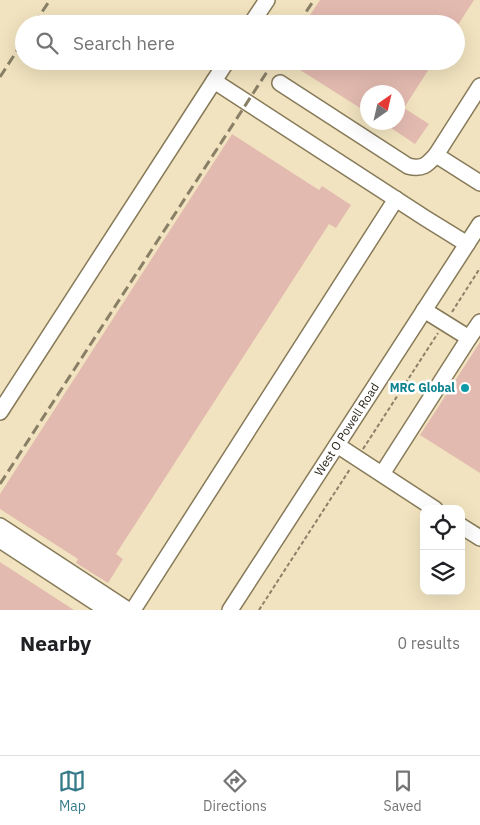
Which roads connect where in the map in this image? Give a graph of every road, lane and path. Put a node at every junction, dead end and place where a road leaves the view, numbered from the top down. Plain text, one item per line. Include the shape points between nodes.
1 (267, 0) edge
2 (258, 15) edge
3 (221, 70) edge
4 (214, 81) junction
5 (280, 83) dead end
6 (480, 86) edge
7 (436, 154) junction
8 (480, 183) edge
9 (396, 199) junction
10 (480, 224) edge
11 (467, 244) junction
12 (480, 268) edge
13 (424, 310) junction
14 (480, 322) edge
15 (445, 323) junction
16 (469, 338) junction
17 (0, 412) edge
18 (337, 445) junction
19 (357, 458) junction
20 (382, 474) junction
21 (429, 505) edge
22 (0, 526) edge
23 (465, 529) edge
24 (480, 538) edge
25 (0, 540) edge
26 (106, 610) edge
27 (128, 610) edge
28 (133, 610) edge
29 (230, 610) edge
30 (259, 610) edge

1 - 2 street
3 - 4 street
4 - 9 street
4 - 17 street
5 - 7 street via 408,166 423,167
6 - 7 street
7 - 8 street
9 - 11 street
9 - 28 street
10 - 11 street, West O Powell Road
11 - 13 street, West O Powell Road
12 - 15 path
13 - 15 street
13 - 18 street, West O Powell Road
14 - 16 street
15 - 16 street
15 - 19 path
16 - 20 street
18 - 19 street
18 - 29 street, West O Powell Road
19 - 20 street
19 - 30 path
20 - 21 street
22 - 27 street
23 - 24 street
25 - 26 street

